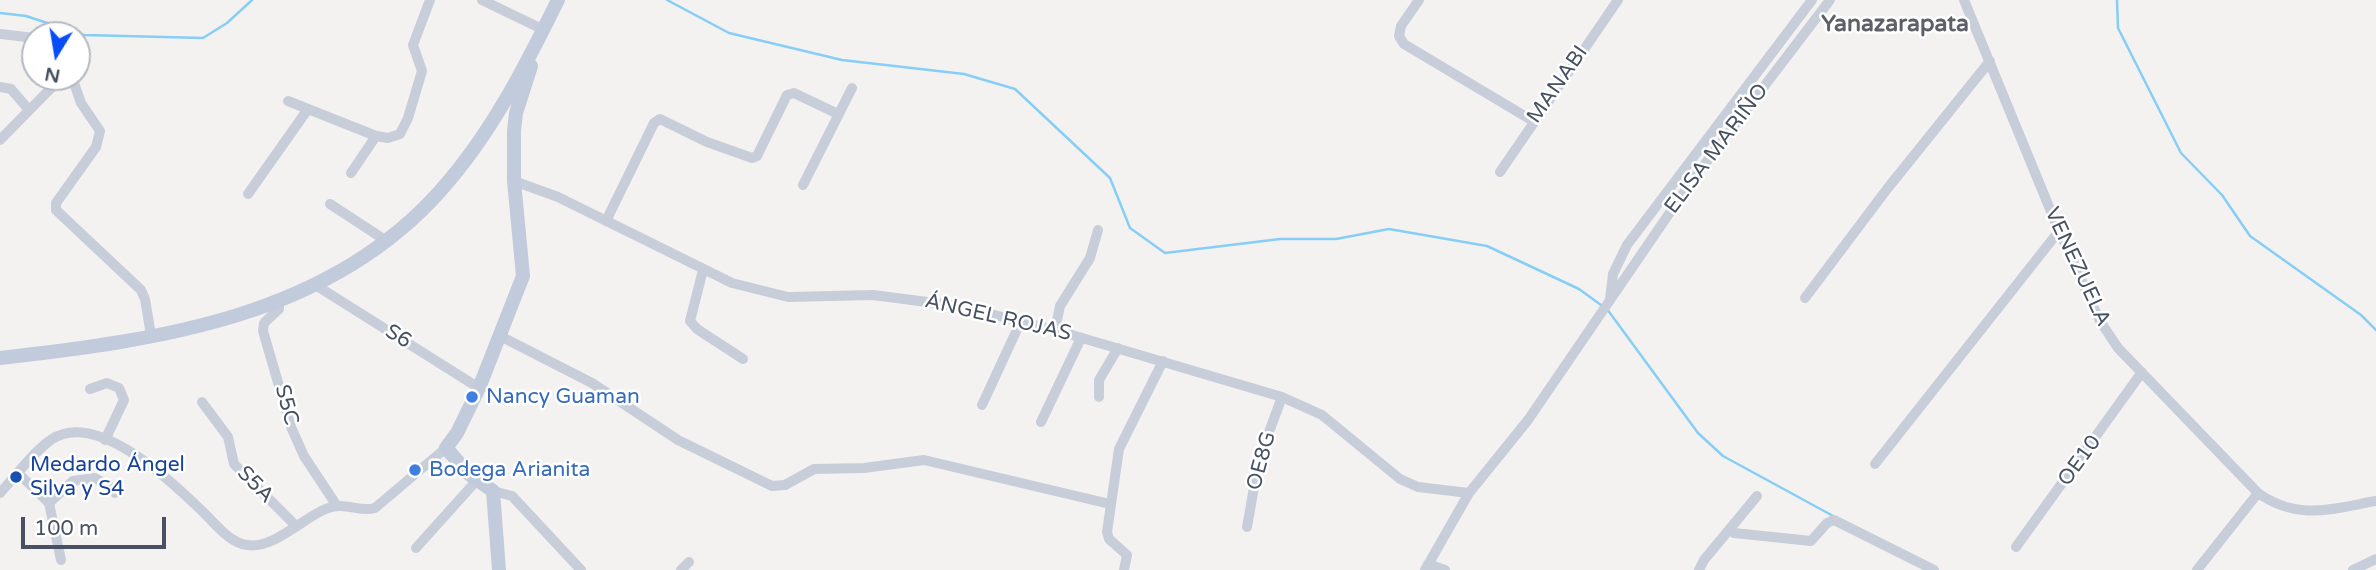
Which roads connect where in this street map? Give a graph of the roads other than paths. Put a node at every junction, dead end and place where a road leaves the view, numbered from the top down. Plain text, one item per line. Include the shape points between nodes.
1 (430, 0) edge
2 (482, 0) edge
3 (558, 0) edge
4 (1419, 0) edge
5 (1618, 0) edge
6 (1812, 0) edge
7 (1830, 0) edge
8 (1964, 0) edge
9 (544, 30) junction
10 (0, 34) edge
11 (21, 36) edge
12 (536, 48) junction
13 (1990, 61) junction
14 (0, 87) edge
15 (852, 88) dead end
16 (48, 91) edge
17 (77, 91) edge
18 (288, 101) dead end
19 (308, 108) junction
20 (29, 110) junction
21 (838, 114) junction
22 (1532, 121) junction
23 (376, 136) junction
24 (0, 140) edge
25 (1500, 172) dead end
26 (351, 173) dead end
27 (514, 181) junction
28 (803, 185) dead end
29 (248, 194) dead end
30 (330, 204) dead end
31 (1657, 205) junction
32 (1669, 212) junction
33 (606, 221) junction
34 (1098, 230) dead end
35 (2059, 231) junction
36 (385, 240) junction
37 (703, 270) junction
38 (317, 286) junction
39 (1805, 298) dead end
40 (1609, 301) junction
41 (279, 302) junction
42 (1021, 321) junction
43 (1055, 330) junction
44 (150, 335) junction
45 (500, 336) junction
46 (1081, 338) junction
47 (1118, 348) junction
48 (0, 358) edge
49 (743, 359) dead end
50 (1163, 361) junction
51 (2142, 373) junction
52 (479, 388) junction
53 (90, 389) dead end
54 (1099, 397) dead end
55 (1282, 397) junction
56 (202, 402) dead end
57 (982, 405) dead end
58 (1041, 422) dead end
59 (105, 440) junction
60 (446, 448) junction
61 (1875, 464) dead end
62 (19, 474) junction
63 (478, 480) junction
64 (493, 491) junction
65 (0, 493) edge
66 (115, 493) dead end
67 (2258, 493) junction
68 (1469, 494) junction
69 (1757, 496) dead end
70 (2376, 501) edge
71 (49, 503) junction
72 (1110, 505) junction
73 (337, 506) junction
74 (296, 526) junction
75 (1247, 527) dead end
76 (1734, 533) dead end
77 (2016, 547) dead end
78 (416, 548) dead end
79 (2376, 559) edge
80 (61, 560) dead end
81 (1427, 567) edge
82 (499, 570) edge
83 (581, 570) edge
84 (1125, 570) edge
85 (1445, 570) edge
86 (1699, 570) edge
87 (1934, 570) edge
88 (2197, 570) edge
89 (2353, 570) edge

1 - 23 street via 413,45 422,71 408,118 400,134
2 - 9 street
3 - 9 street
4 - 22 street via 1401,26 1399,36 1404,44
5 - 22 street, MANABI
6 - 31 street, ELISA MARIÑO
7 - 32 street, ELISA MARIÑO
8 - 13 street, VENEZUELA
9 - 12 street
10 - 11 street
12 - 27 street via 516,113
12 - 36 street via 454,174 428,205
13 - 35 street, VENEZUELA
13 - 39 street
14 - 20 street via 11,89
15 - 21 street
16 - 20 street
17 - 44 street via 100,131 96,147 56,203 56,210 141,290
18 - 19 street
19 - 23 street
19 - 29 street
20 - 24 street
21 - 28 street
21 - 33 street via 787,94 752,158 660,119
22 - 25 street, MANABI
23 - 26 street
27 - 33 street, ÁNGEL ROJAS
27 - 45 street via 523,276
30 - 36 street
31 - 32 street
31 - 40 street, ELISA MARIÑO via 1618,262
32 - 40 street, ELISA MARIÑO
33 - 37 street, ÁNGEL ROJAS
34 - 43 street via 1090,258 1060,306
35 - 51 street, VENEZUELA via 2100,321
35 - 61 street
36 - 38 street
37 - 42 street, ÁNGEL ROJAS via 732,283 788,297 838,294 914,299
37 - 49 street via 690,321
38 - 41 street
38 - 52 street, S6
40 - 68 street, ELISA MARIÑO via 1528,420
41 - 44 street via 220,322
41 - 73 street, S5C via 263,331 291,427
42 - 43 street, ÁNGEL ROJAS
42 - 57 street
43 - 46 street, ÁNGEL ROJAS
44 - 48 street
45 - 52 street
45 - 72 street via 593,383 678,440 772,486 785,485 814,469 924,460
46 - 47 street, ÁNGEL ROJAS
46 - 58 street
47 - 50 street, ÁNGEL ROJAS
47 - 54 street via 1099,380
50 - 55 street, ÁNGEL ROJAS
50 - 72 street via 1119,449
51 - 67 street, VENEZUELA
51 - 77 street, OE10
52 - 60 street
53 - 59 street via 107,383 120,388 124,400
55 - 68 street, ÁNGEL ROJAS via 1322,415 1400,480
55 - 75 street, OE8G via 1259,459
56 - 74 street, S5A via 228,437 234,464
59 - 62 street via 71,431 51,439
59 - 74 street via 122,444 244,545 260,546
60 - 63 street
60 - 73 street via 375,508
62 - 65 street
62 - 71 street
63 - 64 street
63 - 78 street
64 - 82 street
64 - 83 street via 512,496
66 - 71 street via 103,480 73,481
67 - 70 street, VENEZUELA via 2276,506 2301,512
67 - 88 street
68 - 81 street, ELISA MARIÑO
69 - 86 street
71 - 80 street
72 - 84 street via 1107,536 1127,555
73 - 74 street
76 - 87 street via 1811,541 1834,520
79 - 89 street
81 - 85 street

